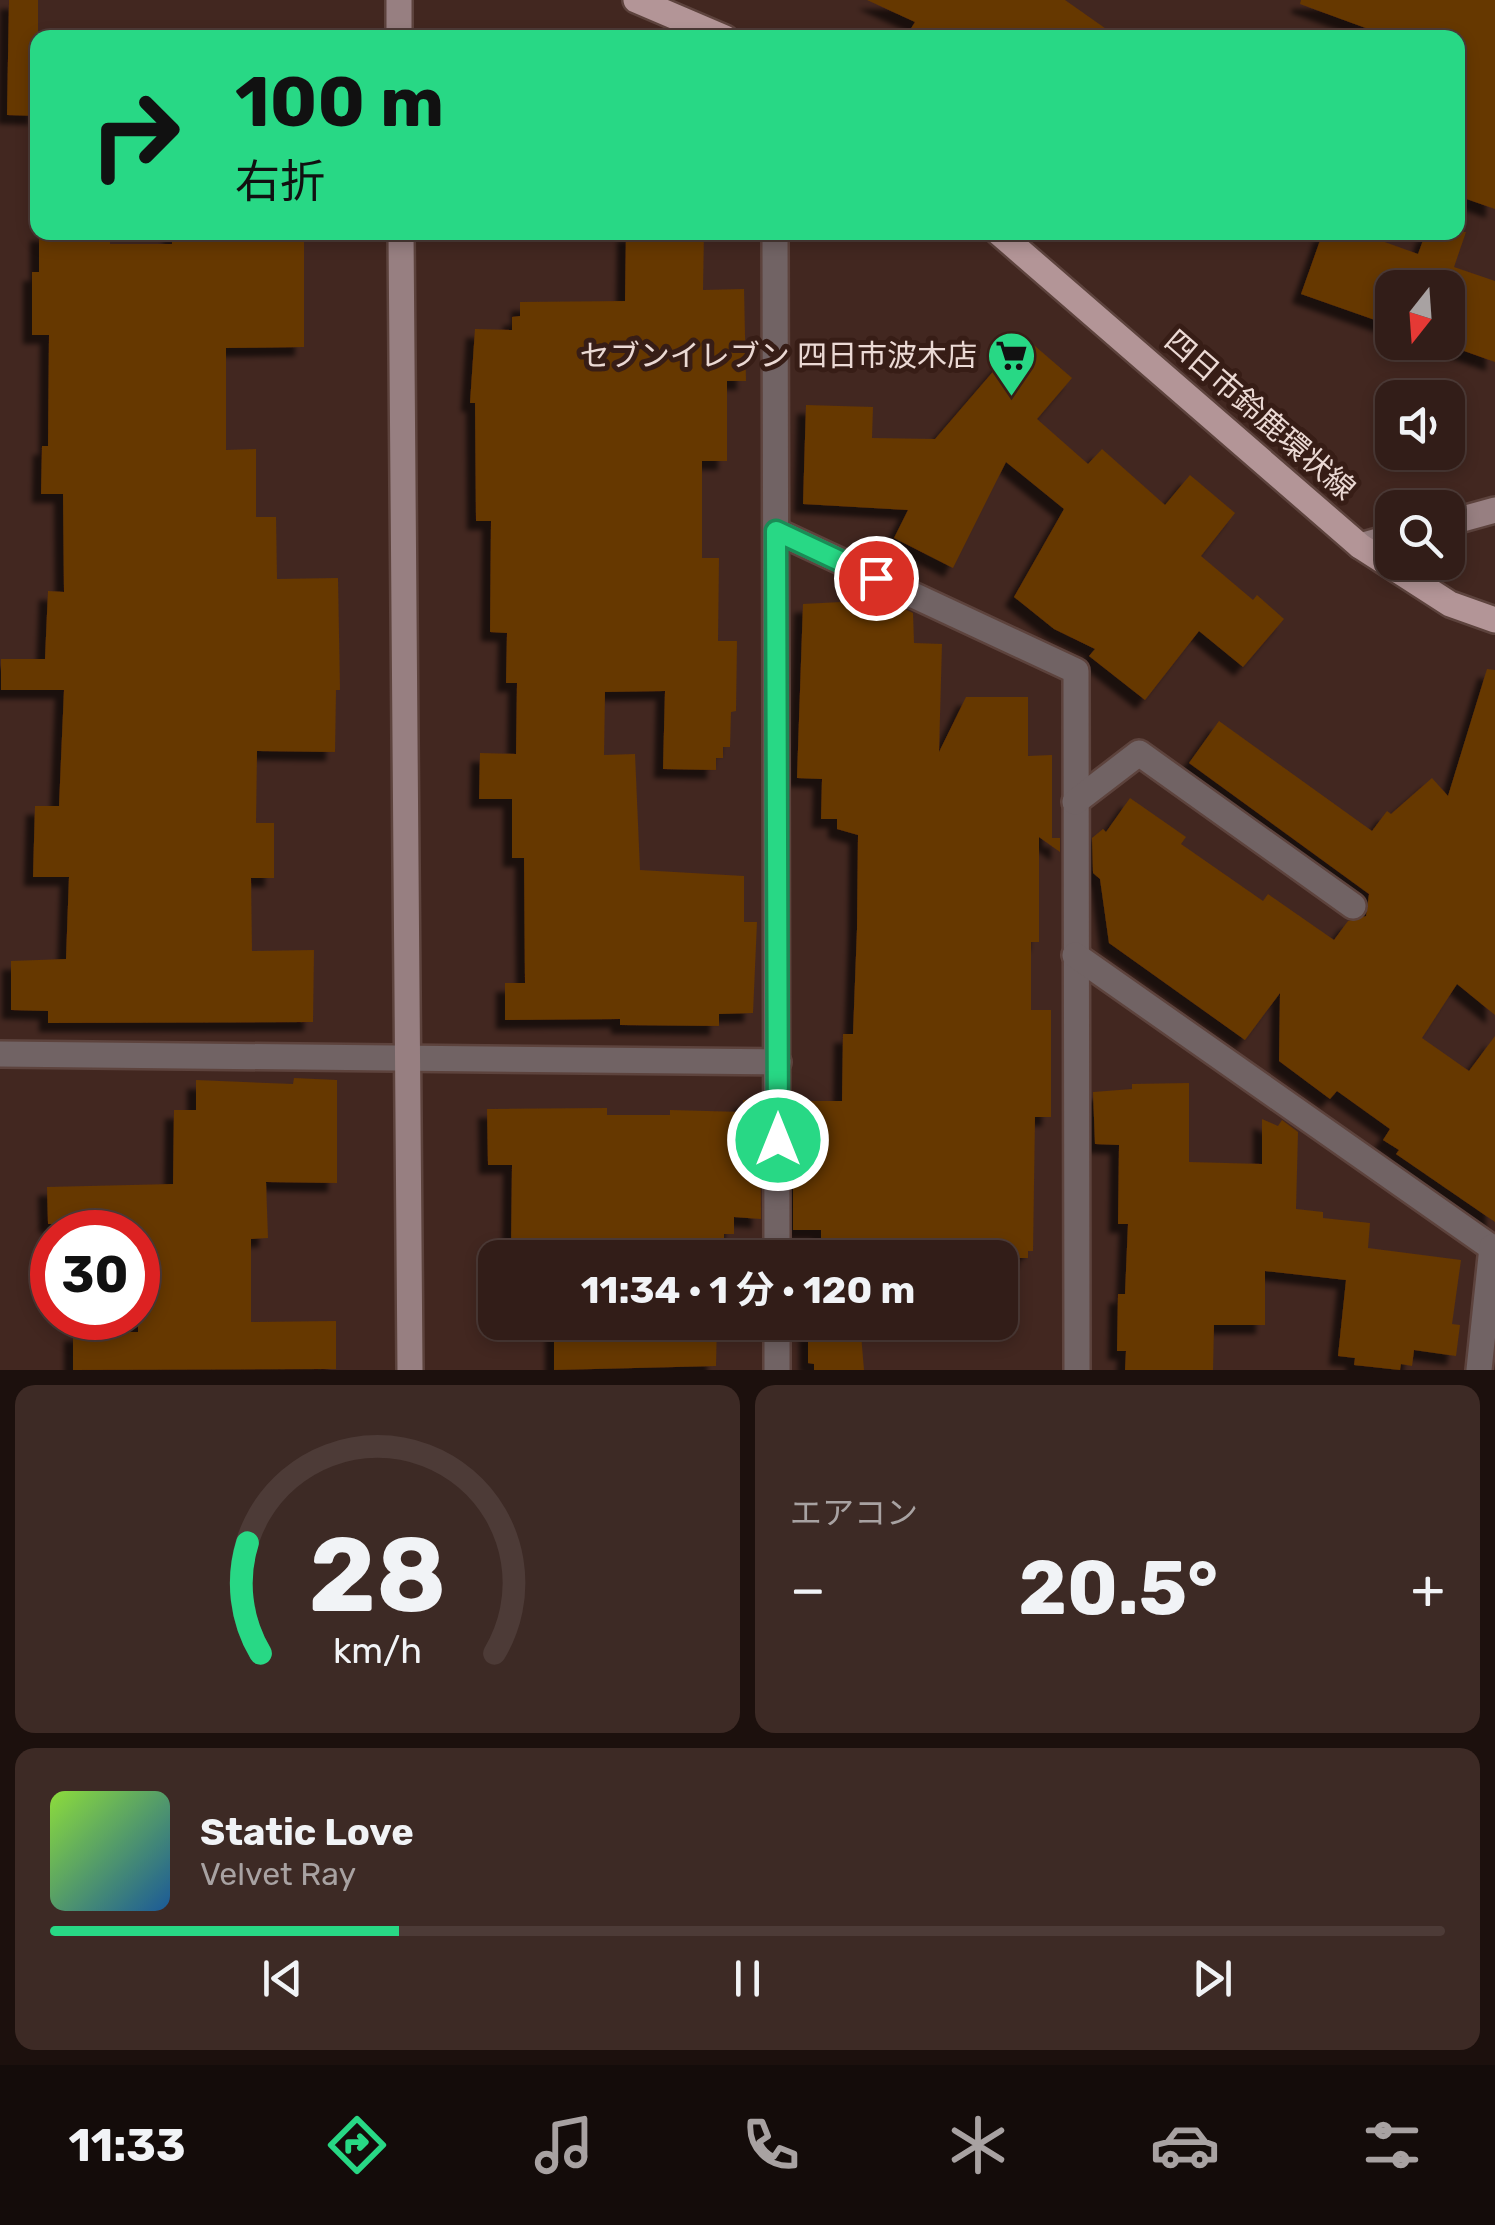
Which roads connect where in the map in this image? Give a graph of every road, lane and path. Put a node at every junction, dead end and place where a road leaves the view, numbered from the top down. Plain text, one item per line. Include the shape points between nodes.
1 (399, 0) edge
2 (636, 0) edge
3 (399, 30) edge
4 (706, 30) edge
5 (400, 240) edge
6 (775, 240) edge
7 (1007, 240) edge
8 (1495, 510) edge
9 (1465, 518) edge
10 (776, 531) junction
11 (1375, 542) edge
12 (1360, 546) junction
13 (1495, 620) edge
14 (1075, 802) junction
15 (1353, 906) dead end
16 (1075, 955) junction
17 (0, 1054) edge
18 (407, 1056) junction
19 (778, 1062) junction
20 (778, 1240) edge
21 (1493, 1248) edge
22 (777, 1340) edge
23 (410, 1370) edge
24 (777, 1370) edge
25 (1077, 1370) edge
26 (1478, 1370) edge

1 - 3 street
2 - 4 main road
5 - 18 street
6 - 10 street
7 - 12 main road, 四日市鈴鹿環状線
8 - 9 street
10 - 14 street via 1076,670
10 - 19 street
11 - 12 street
12 - 13 main road, 四日市鈴鹿環状線 via 1450,604
14 - 15 street via 1139,754
14 - 16 street
16 - 21 street
16 - 25 street
17 - 18 street
18 - 19 street
18 - 23 street
19 - 20 street
21 - 26 street
22 - 24 street

